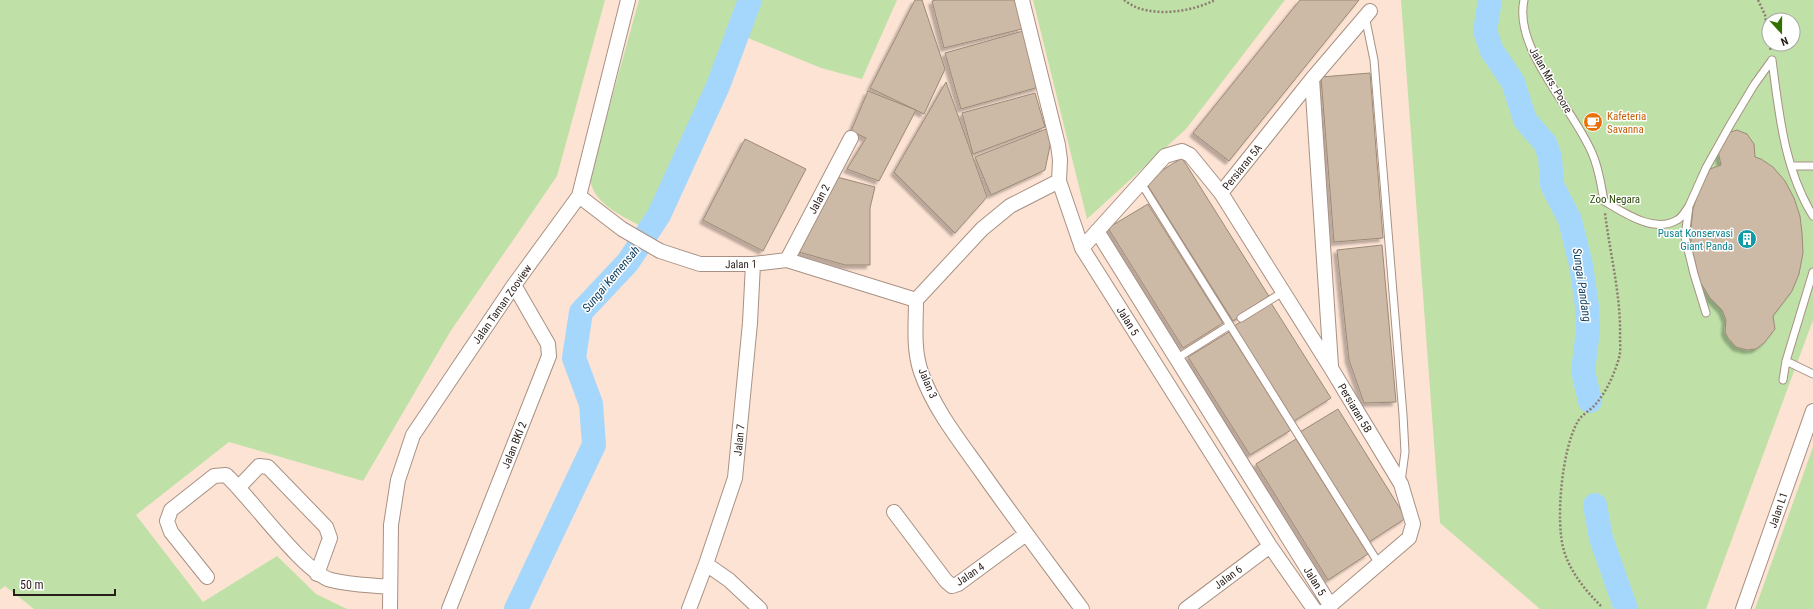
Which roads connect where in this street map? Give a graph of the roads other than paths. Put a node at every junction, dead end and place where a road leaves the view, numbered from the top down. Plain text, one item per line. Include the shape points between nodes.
1 (628, 0) edge
2 (1022, 0) edge
3 (1524, 0) edge
4 (1367, 14) joint
5 (1312, 79) junction
6 (851, 138) dead end
7 (1791, 166) junction
8 (1813, 166) edge
9 (1059, 181) junction
10 (1140, 183) junction
11 (1221, 193) junction
12 (579, 196) junction
13 (1689, 206) junction
14 (1813, 216) edge
15 (1097, 231) junction
16 (1082, 248) junction
17 (788, 260) junction
18 (753, 264) junction
19 (1813, 272) edge
20 (514, 285) junction
21 (1284, 292) junction
22 (916, 300) junction
23 (1706, 313) dead end
24 (1241, 318) dead end
25 (1230, 325) junction
26 (1176, 358) junction
27 (1786, 361) junction
28 (1331, 368) junction
29 (1813, 374) edge
30 (1783, 380) dead end
31 (1813, 411) edge
32 (1401, 484) junction
33 (239, 487) junction
34 (894, 512) dead end
35 (1026, 534) junction
36 (1270, 546) junction
37 (706, 564) junction
38 (1379, 564) junction
39 (317, 574) junction
40 (207, 577) dead end
41 (389, 587) junction
42 (1328, 607) edge
43 (390, 609) edge
44 (449, 609) edge
45 (689, 609) edge
46 (760, 609) edge
47 (1082, 609) edge
48 (1186, 609) edge
49 (1314, 609) edge
50 (1743, 609) edge

1 - 12 street, Jalan Taman Zooview
2 - 9 street, Jalan 5 via 1058,145
3 - 13 lane, Jalan Mrs. Poore via 1522,13 1525,33 1593,154 1604,201 1640,221 1657,224 1669,224 1678,220
4 - 5 street, Persiaran 5A
4 - 32 lane via 1374,60 1403,415 1405,452
5 - 11 street, Persiaran 5A
5 - 28 street
6 - 17 street, Jalan 2
7 - 8 lane
7 - 13 lane via 1772,60 1730,125
7 - 14 lane via 1803,199
9 - 16 street, Jalan 5
9 - 22 street via 1010,206 982,229
10 - 11 street, Persiaran 5A via 1165,156 1182,151 1190,155
10 - 15 street, Persiaran 5A
10 - 25 lane
11 - 21 street, Persiaran 5B
12 - 18 street, Jalan 1 via 622,229 660,251 700,264
12 - 20 street, Jalan Taman Zooview
13 - 23 lane via 1685,238
15 - 16 street, Persiaran 5A
15 - 26 street, Jalan 5
16 - 36 street, Jalan 5
17 - 18 street, Jalan 1
17 - 22 street, Jalan 1
18 - 37 street, Jalan 7 via 735,478
19 - 27 lane
20 - 41 street, Jalan Taman Zooview via 413,435 398,480 391,525
20 - 44 street, Jalan BKI 2 via 548,344 549,356
21 - 24 lane
21 - 28 street, Persiaran 5B
22 - 35 street, Jalan 3 via 916,349 921,372 950,427
25 - 26 lane
25 - 38 lane
26 - 42 street, Jalan 5
27 - 29 lane
27 - 30 lane
28 - 32 street, Persiaran 5B
31 - 50 street, Jalan L1
32 - 38 street, Persiaran 5B via 1413,524 1409,538
33 - 39 street
33 - 39 street via 259,466 268,467 326,527 330,538
33 - 40 street via 226,475 214,476 171,510 166,521 171,532
34 - 35 street, Jalan 4 via 952,586
35 - 47 street, Jalan 3
36 - 48 street, Jalan 6
36 - 49 street, Jalan 5
37 - 45 street, Jalan 7
37 - 46 street via 729,580
38 - 42 street, Persiaran 5B
39 - 41 street via 331,580
41 - 43 street, Jalan Taman Zooview

